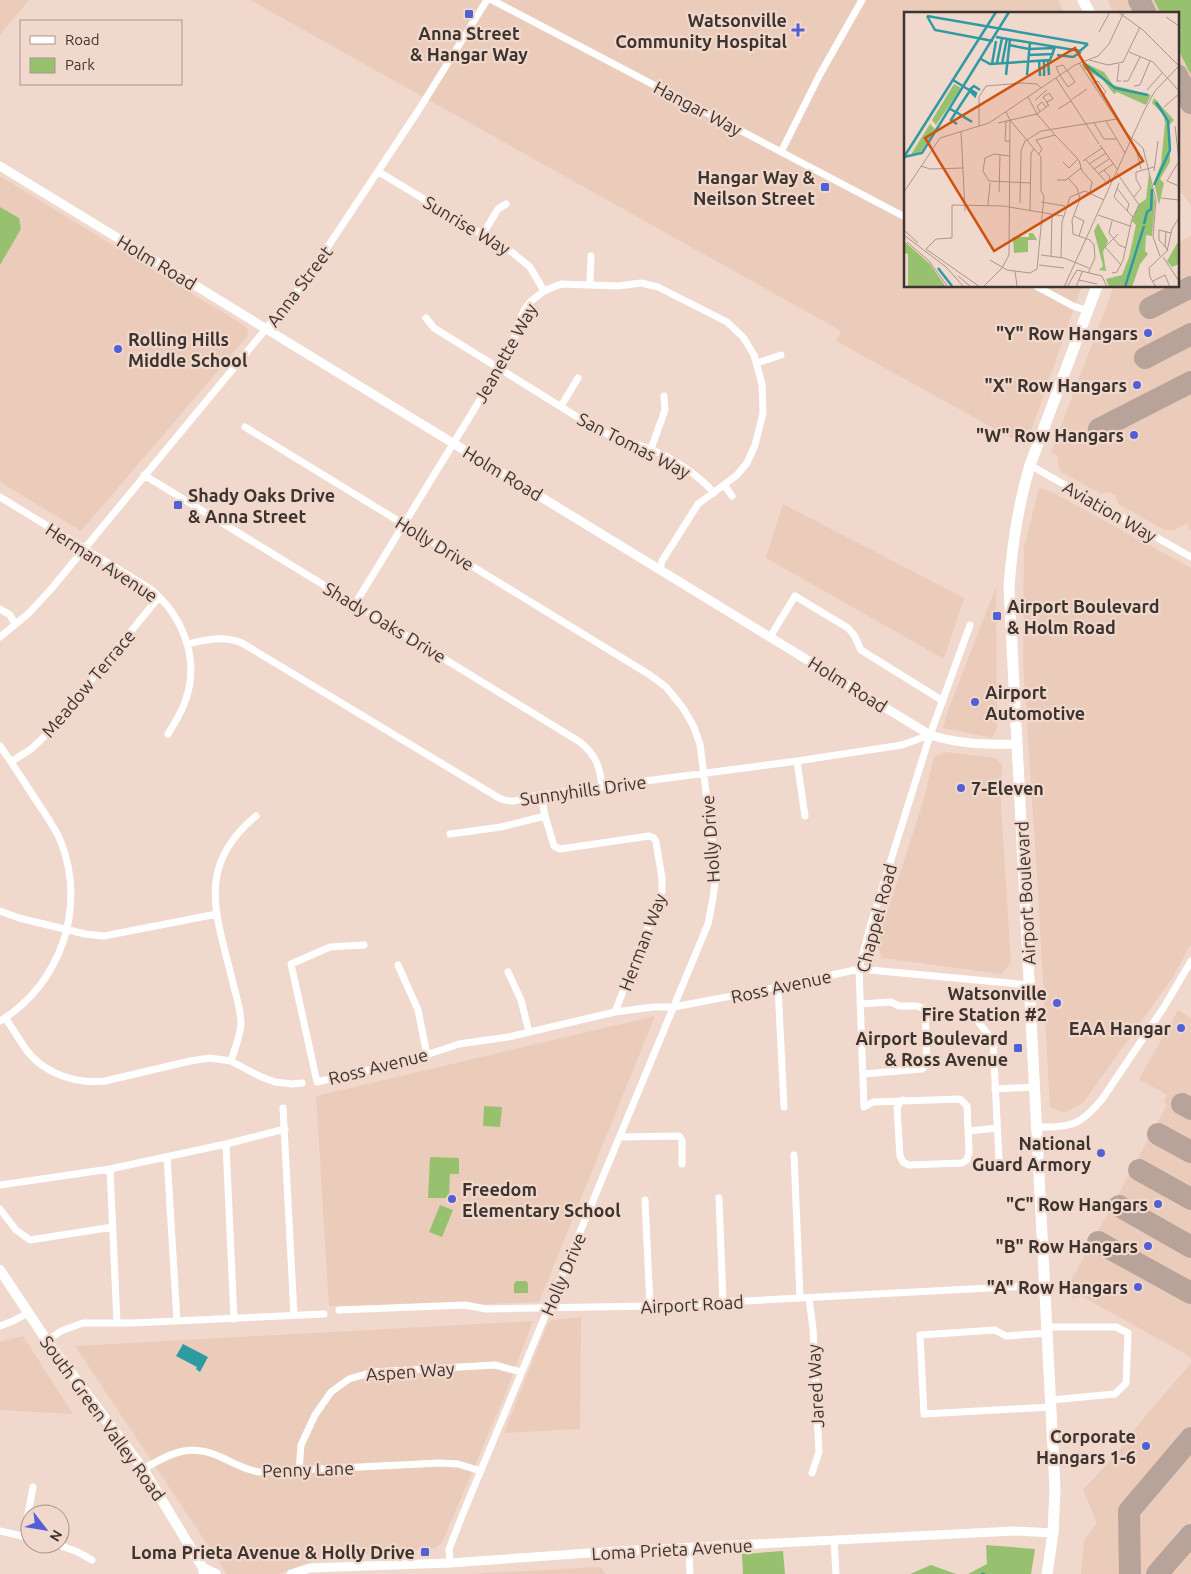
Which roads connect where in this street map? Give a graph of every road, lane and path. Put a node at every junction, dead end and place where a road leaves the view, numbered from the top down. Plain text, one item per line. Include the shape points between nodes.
1 (487, 0) edge
2 (492, 0) edge
3 (862, 0) edge
4 (1083, 0) edge
5 (1089, 12) edge
6 (781, 152) junction
7 (0, 166) edge
8 (379, 172) junction
9 (506, 204) dead end
10 (904, 216) edge
11 (483, 234) junction
12 (591, 256) dead end
13 (590, 284) junction
14 (1040, 288) edge
15 (1096, 288) edge
16 (544, 291) junction
17 (1088, 311) junction
18 (426, 318) dead end
19 (267, 329) junction
20 (781, 355) dead end
21 (758, 363) junction
22 (499, 369) junction
23 (578, 378) dead end
24 (664, 396) dead end
25 (561, 406) junction
26 (246, 427) dead end
27 (453, 443) junction
28 (651, 449) junction
29 (1030, 465) junction
30 (144, 475) junction
31 (725, 486) junction
32 (714, 493) junction
33 (732, 496) dead end
34 (0, 497) edge
35 (404, 523) junction
36 (84, 550) junction
37 (1191, 557) edge
38 (660, 569) junction
39 (159, 597) junction
40 (355, 604) junction
41 (0, 609) edge
42 (15, 624) junction
43 (970, 624) dead end
44 (0, 637) edge
45 (770, 637) junction
46 (187, 644) junction
47 (943, 701) junction
48 (168, 734) dead end
49 (930, 735) junction
50 (1017, 744) junction
51 (0, 746) edge
52 (797, 761) junction
53 (11, 762) junction
54 (704, 773) junction
55 (602, 787) junction
56 (541, 795) junction
57 (256, 816) dead end
58 (545, 816) junction
59 (805, 816) dead end
60 (450, 834) dead end
61 (0, 911) edge
62 (216, 914) junction
63 (67, 929) junction
64 (364, 945) dead end
65 (1191, 961) edge
66 (398, 965) dead end
67 (859, 969) junction
68 (508, 972) dead end
69 (1030, 985) junction
70 (778, 987) junction
71 (860, 1004) junction
72 (674, 1007) junction
73 (652, 1008) joint
74 (615, 1012) junction
75 (3, 1019) edge
76 (977, 1020) dead end
77 (529, 1032) junction
78 (427, 1055) junction
79 (231, 1061) junction
80 (863, 1074) junction
81 (302, 1083) dead end
82 (1035, 1087) junction
83 (995, 1089) junction
84 (903, 1100) junction
85 (784, 1107) dead end
86 (283, 1108) dead end
87 (1037, 1127) junction
88 (997, 1128) junction
89 (285, 1129) junction
90 (968, 1131) junction
91 (621, 1137) junction
92 (226, 1144) junction
93 (794, 1156) dead end
94 (167, 1157) junction
95 (998, 1160) dead end
96 (682, 1164) dead end
97 (110, 1168) junction
98 (0, 1185) edge
99 (719, 1198) dead end
100 (645, 1200) dead end
101 (0, 1209) edge
102 (113, 1227) junction
103 (0, 1270) edge
104 (1045, 1285) junction
105 (800, 1298) junction
106 (809, 1298) junction
107 (724, 1303) junction
108 (650, 1306) junction
109 (549, 1309) junction
110 (339, 1310) dead end
111 (28, 1313) junction
112 (324, 1314) dead end
113 (294, 1315) junction
114 (234, 1319) junction
115 (177, 1321) junction
116 (116, 1323) junction
117 (0, 1326) edge
118 (1047, 1330) junction
119 (47, 1341) junction
120 (521, 1372) junction
121 (1051, 1403) junction
122 (143, 1469) junction
123 (299, 1470) junction
124 (481, 1472) junction
125 (812, 1473) dead end
126 (32, 1487) dead end
127 (30, 1504) edge
128 (0, 1531) edge
129 (1053, 1533) junction
130 (20, 1535) edge
131 (834, 1541) junction
132 (689, 1548) junction
133 (70, 1549) edge
134 (92, 1560) dead end
135 (450, 1563) junction
136 (203, 1571) edge
137 (216, 1574) edge
138 (291, 1574) edge
139 (690, 1574) edge
140 (836, 1574) edge
141 (1046, 1574) edge

1 - 8 street, Anna Street
2 - 6 street, Hangar Way
3 - 6 street
4 - 5 main road
6 - 10 street, Hangar Way
7 - 19 street, Holm Road
8 - 11 street, Sunrise Way
8 - 19 street, Anna Street via 312,272
9 - 11 street via 498,209
11 - 16 street, Sunrise Way via 525,263
12 - 13 street
13 - 16 street, Jeanette Way via 561,284
13 - 21 street, Jeanette Way via 641,284 666,290 733,327
14 - 17 street
15 - 17 main road, Airport Boulevard
16 - 22 street, Jeanette Way via 525,309 511,348
17 - 29 main road, Airport Boulevard
18 - 22 street, San Tomas Way via 434,328
19 - 27 street, Holm Road
19 - 30 street, Anna Street
20 - 21 street
21 - 31 street, Jeanette Way via 764,404 759,435 747,463
22 - 25 street, San Tomas Way
22 - 27 street, Jeanette Way
23 - 25 street
24 - 28 street via 665,410
25 - 28 street, San Tomas Way via 605,434
26 - 35 street, Holly Drive
27 - 35 street, Jeanette Way
27 - 38 street, Holm Road
28 - 32 street, San Tomas Way via 705,483
29 - 37 street, Aviation Way
29 - 50 main road, Airport Boulevard via 1021,493 1009,588
30 - 36 street, Anna Street
30 - 40 street, Shady Oaks Drive
31 - 32 street, Jeanette Way
31 - 33 street
32 - 38 street, Jeanette Way via 698,504
34 - 36 street, Herman Avenue
35 - 40 street, Jeanette Way
35 - 54 street, Holly Drive via 659,681 678,701 693,725 700,744
36 - 39 street, Herman Avenue
36 - 42 street, Anna Street via 39,603
38 - 45 street, Holm Road
39 - 46 street, Herman Avenue via 176,618
39 - 53 street, Meadow Terrace via 45,736
40 - 55 street, Shady Oaks Drive via 580,742 597,761
41 - 42 street via 10,615
42 - 44 street, Anna Street
43 - 47 street, Chappel Road
45 - 47 street via 795,596 848,628 861,650
45 - 49 street, Holm Road
46 - 48 street, Herman Avenue via 189,689
46 - 56 street, Sunnyhills Drive via 220,638 235,640 502,800 517,802
47 - 49 street, Chappel Road
49 - 50 street, Holm Road via 972,744
49 - 52 street, Sunnyhills Drive via 902,744
49 - 67 street, Chappel Road
50 - 69 main road, Airport Boulevard
51 - 53 street
52 - 54 street, Sunnyhills Drive
52 - 59 street
53 - 63 street via 63,848 71,894
54 - 55 street, Sunnyhills Drive
54 - 72 street, Holly Drive via 716,872 713,898 708,924
55 - 56 street, Sunnyhills Drive
56 - 58 street, Herman Way
57 - 62 street via 234,836 220,861 215,886
58 - 60 street via 501,827
58 - 74 street, Herman Way via 554,846 560,849 649,836 656,842 662,891
61 - 63 street
62 - 63 street via 104,936
62 - 79 street via 240,1016 239,1034
63 - 75 street via 56,961 42,984
64 - 78 street, Ross Avenue via 330,947 291,964 317,1082
65 - 87 street via 1164,1007 1092,1111 1080,1122 1063,1127
66 - 78 street via 418,1010
67 - 69 street, Ross Avenue
67 - 70 street, Ross Avenue
67 - 71 street, Chappel Road
68 - 77 street via 521,1000
69 - 82 main road, Airport Boulevard
70 - 72 street, Ross Avenue
70 - 85 street
71 - 80 street, Chappel Road
71 - 80 street via 891,1002 902,1007 917,1006 925,1013 927,1064 922,1069
72 - 73 street, Ross Avenue
72 - 91 street, Holly Drive
73 - 74 street, Herman Way
74 - 77 street, Ross Avenue
75 - 79 street via 32,1056 56,1072 76,1080 110,1080 210,1058
76 - 83 street via 993,1041
77 - 78 street, Ross Avenue via 459,1044
79 - 81 street via 275,1082
80 - 84 street, Chappel Road via 864,1107 873,1102
82 - 83 street
82 - 87 main road, Airport Boulevard
83 - 88 street
84 - 90 street via 960,1099 967,1106
84 - 90 street via 897,1108 900,1156 906,1164 964,1162 969,1156
86 - 89 street
87 - 104 main road, Airport Boulevard
88 - 90 street
88 - 95 street
89 - 92 street
89 - 113 street
91 - 96 street via 679,1136 682,1140
91 - 109 street, Holly Drive
92 - 94 street
92 - 114 street
93 - 105 street
94 - 97 street
94 - 115 street
97 - 98 street
97 - 102 street
99 - 107 street
100 - 108 street
101 - 102 street via 16,1230 30,1240
102 - 116 street
103 - 111 main road, South Green Valley Road
104 - 106 street, Airport Road
104 - 118 main road, Airport Boulevard
105 - 106 street, Airport Road
105 - 107 street, Airport Road
106 - 125 street, Jared Way via 819,1452
107 - 108 street, Airport Road
108 - 109 street, Airport Road
109 - 110 street, Airport Road via 486,1309 465,1304
109 - 120 street, Holly Drive
111 - 117 street
111 - 119 main road, South Green Valley Road
112 - 113 street
113 - 114 street
114 - 115 street
115 - 116 street
116 - 119 street via 83,1323 61,1331
118 - 121 main road, Airport Boulevard
118 - 121 street via 1116,1327 1128,1333 1126,1382 1115,1394
118 - 121 street via 1006,1336 995,1330 920,1335 924,1414
119 - 122 main road, South Green Valley Road
120 - 123 street, Aspen Way via 495,1365 373,1372 349,1379 331,1392 318,1410 303,1440
120 - 124 street, Holly Drive
121 - 129 main road, Airport Boulevard via 1056,1489
122 - 123 street, Penny Lane via 175,1453 195,1450 212,1453 254,1472
122 - 136 main road, South Green Valley Road
123 - 124 street, Penny Lane via 447,1463
124 - 135 street, Holly Drive via 449,1548
126 - 127 street
128 - 130 street
129 - 131 street, Loma Prieta Avenue via 1014,1531
129 - 141 main road, Airport Boulevard
131 - 132 street, Loma Prieta Avenue
131 - 140 street
132 - 135 street, Loma Prieta Avenue
132 - 139 street
133 - 134 street
135 - 138 street, Loma Prieta Avenue via 310,1568
136 - 137 main road, South Green Valley Road

